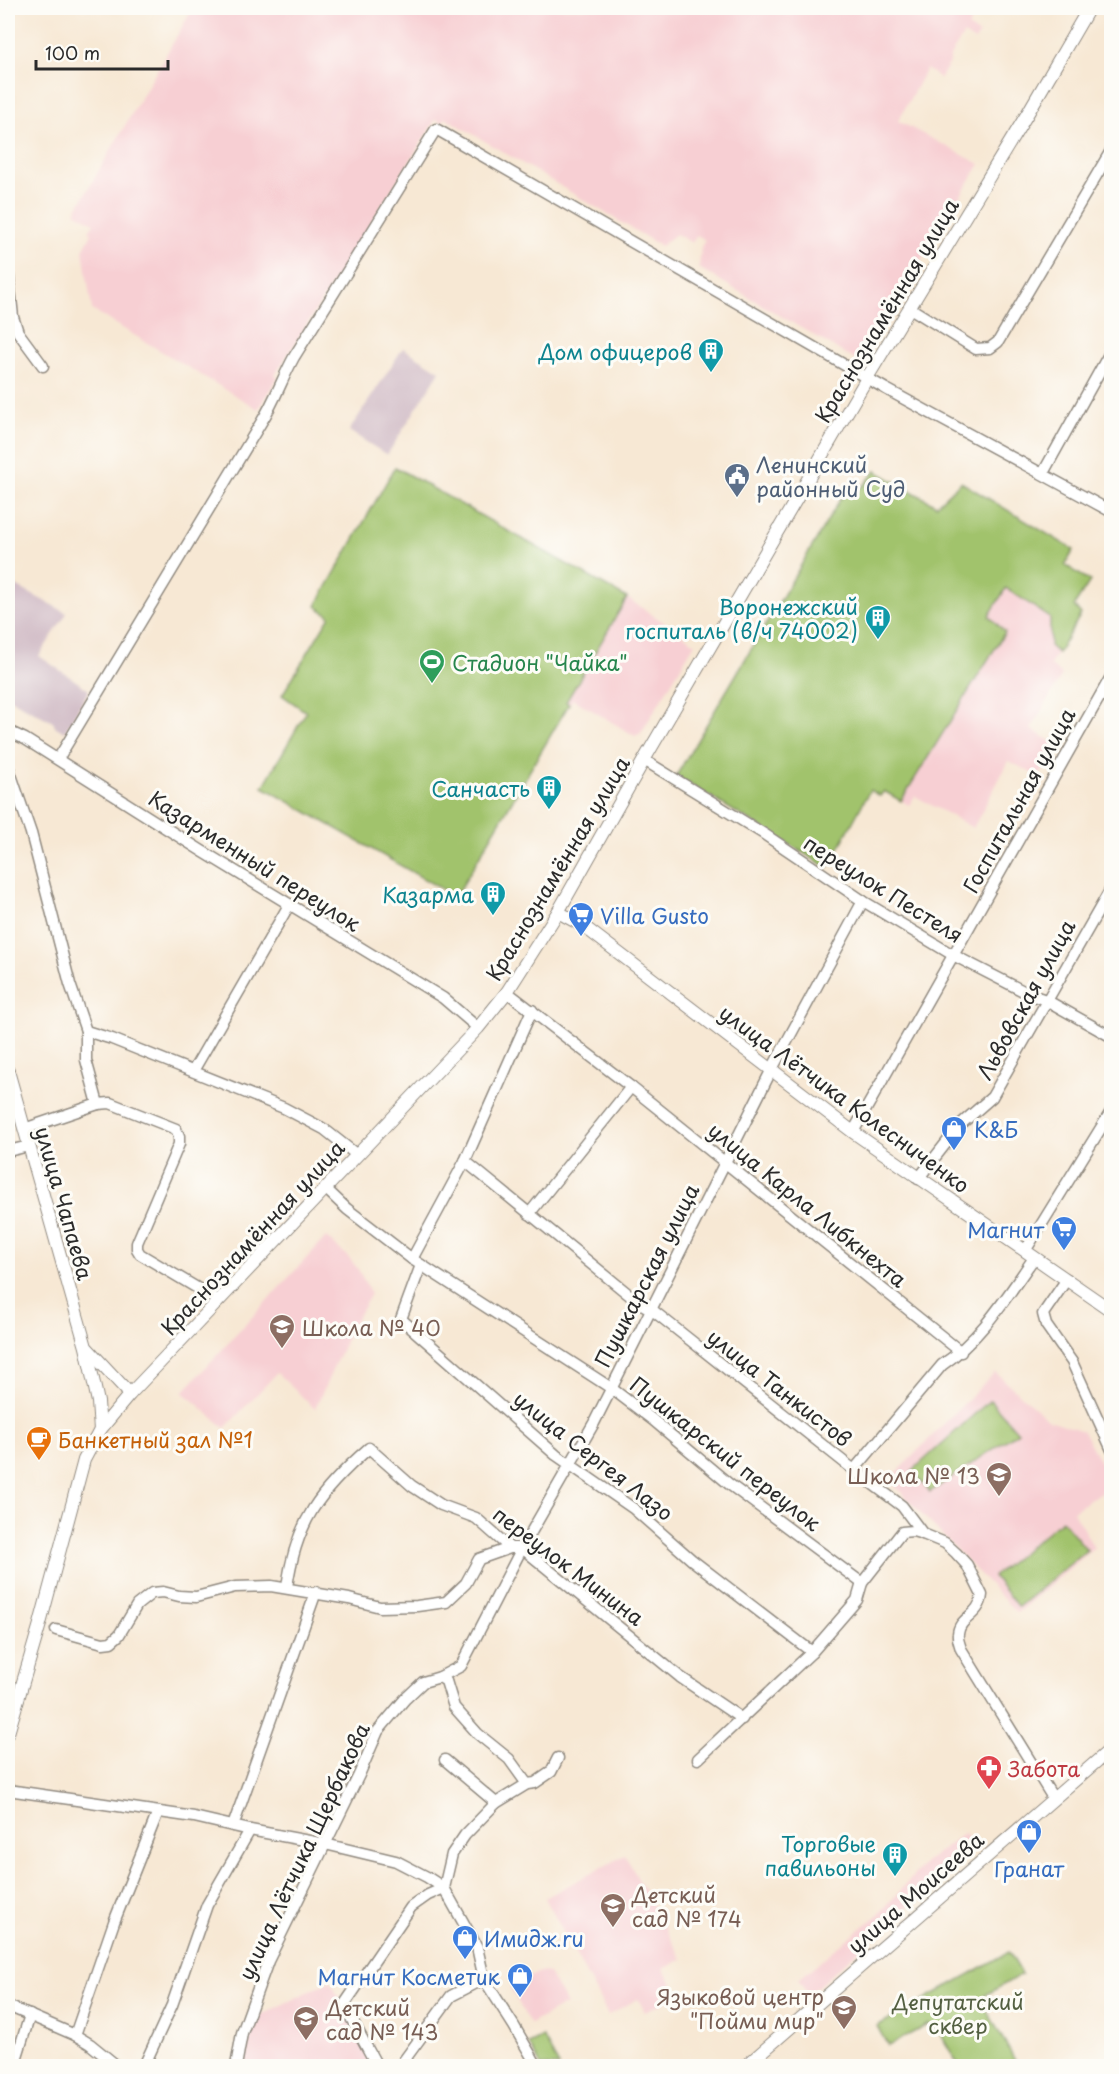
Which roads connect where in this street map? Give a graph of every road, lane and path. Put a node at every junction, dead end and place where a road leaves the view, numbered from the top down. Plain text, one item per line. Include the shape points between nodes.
1 (1089, 8) edge
2 (1112, 148) edge
3 (8, 271) edge
4 (910, 308) junction
5 (1112, 349) edge
6 (1108, 364) edge
7 (43, 366) dead end
8 (867, 378) junction
9 (1043, 473) junction
10 (1112, 512) edge
11 (1112, 675) edge
12 (8, 731) edge
13 (58, 759) junction
14 (644, 760) junction
15 (8, 766) edge
16 (1112, 887) edge
17 (863, 901) junction
18 (289, 905) junction
19 (558, 912) junction
20 (953, 955) junction
21 (507, 992) junction
22 (1046, 1000) junction
23 (532, 1010) junction
24 (478, 1028) junction
25 (86, 1031) junction
26 (1112, 1037) edge
27 (772, 1069) junction
28 (8, 1071) edge
29 (193, 1071) junction
30 (631, 1087) junction
31 (98, 1104) junction
32 (1112, 1110) edge
33 (24, 1129) junction
34 (853, 1132) junction
35 (28, 1146) junction
36 (8, 1151) edge
37 (357, 1155) junction
38 (465, 1161) junction
39 (725, 1162) junction
40 (918, 1179) junction
41 (325, 1188) junction
42 (529, 1214) junction
43 (1029, 1254) junction
44 (417, 1262) junction
45 (1067, 1279) junction
46 (219, 1301) junction
47 (651, 1309) junction
48 (1112, 1311) edge
49 (86, 1347) junction
50 (961, 1352) junction
51 (611, 1388) junction
52 (130, 1394) junction
53 (100, 1430) junction
54 (1112, 1450) edge
55 (571, 1463) junction
56 (854, 1470) junction
57 (923, 1534) junction
58 (516, 1548) junction
59 (862, 1583) junction
60 (287, 1587) junction
61 (316, 1592) junction
62 (56, 1630) dead end
63 (812, 1652) junction
64 (461, 1666) joint
65 (440, 1677) junction
66 (742, 1719) junction
67 (8, 1733) edge
68 (1112, 1748) edge
69 (558, 1758) dead end
70 (698, 1759) dead end
71 (444, 1760) dead end
72 (526, 1784) junction
73 (8, 1790) edge
74 (1053, 1798) junction
75 (496, 1803) junction
76 (158, 1812) junction
77 (233, 1826) junction
78 (250, 1830) junction
79 (325, 1844) junction
80 (444, 1888) junction
81 (484, 1978) junction
82 (8, 2006) edge
83 (30, 2015) junction
84 (75, 2035) junction
85 (113, 2066) edge
86 (14, 2067) edge
87 (144, 2067) edge
88 (236, 2067) edge
89 (377, 2067) edge
90 (400, 2067) edge
91 (537, 2067) edge
92 (746, 2067) edge

1 - 4 street, Краснознамённая улица
2 - 4 street via 998,342 990,348 976,349
3 - 7 street via 18,332
4 - 8 street, Краснознамённая улица
5 - 6 street
6 - 9 street
8 - 9 street
8 - 13 street via 436,129 294,357 279,384 278,394
8 - 14 street, Краснознамённая улица
9 - 10 street
11 - 20 street, Госпитальная улица
12 - 13 street, Казарменный переулок
13 - 18 street, Казарменный переулок
14 - 17 street, переулок Пестеля
14 - 19 street, Краснознамённая улица
15 - 25 street via 31,833
16 - 22 street, Львовская улица
17 - 20 street, переулок Пестеля
17 - 27 street, Пушкарская улица
18 - 24 street, Казарменный переулок via 443,998
18 - 29 street
19 - 21 street, Краснознамённая улица
19 - 27 street, улица Лётчика Колесниченко via 582,925
20 - 22 street, переулок Пестеля
20 - 34 street, Госпитальная улица
21 - 23 street, улица Карла Либкнехта
21 - 24 street, Краснознамённая улица
22 - 26 street, переулок Пестеля
22 - 40 street, Львовская улица via 992,1097 961,1124
23 - 30 street, улица Карла Либкнехта
23 - 38 street
24 - 37 street, Краснознамённая улица
25 - 29 street
25 - 31 street via 86,1060
27 - 34 street, улица Лётчика Колесниченко
27 - 39 street, Пушкарская улица
28 - 33 street, улица Чапаева
29 - 37 street via 284,1108 324,1130
30 - 39 street, улица Карла Либкнехта
30 - 42 street
31 - 33 street
31 - 46 street via 110,1103 176,1129 179,1144 136,1249
32 - 43 street
33 - 35 street, улица Чапаева
34 - 40 street, улица Лётчика Колесниченко
35 - 36 street
35 - 49 street, улица Чапаева
37 - 41 street, Краснознамённая улица
38 - 42 street, улица Танкистов
38 - 44 street
39 - 47 street, Пушкарская улица
39 - 50 street, улица Карла Либкнехта
40 - 43 street, улица Лётчика Колесниченко
41 - 44 street, Пушкарский переулок
41 - 46 street, Краснознамённая улица
42 - 47 street, улица Танкистов
43 - 45 street, улица Лётчика Колесниченко
43 - 50 street via 998,1309
44 - 51 street, Пушкарский переулок
44 - 55 street, улица Сергея Лазо via 401,1319 521,1426
45 - 48 street, улица Лётчика Колесниченко
45 - 54 street via 1043,1314 1046,1325 1072,1362
46 - 52 street, Краснознамённая улица
47 - 51 street, Пушкарская улица
47 - 56 street, улица Танкистов
49 - 52 street, улица Чапаева
49 - 53 street, улица Чапаева
50 - 56 street via 942,1365
51 - 55 street, Пушкарская улица
51 - 59 street, Пушкарский переулок via 729,1484
52 - 53 street, Краснознамённая улица
53 - 67 street, Краснознамённая улица via 84,1460
55 - 58 street, Пушкарская улица
55 - 63 street, улица Сергея Лазо
56 - 57 street, улица Танкистов via 902,1506
57 - 59 street via 902,1532
57 - 74 street, улица Танкистов via 945,1543 967,1565 982,1594 978,1609 962,1623 958,1635 960,1649
58 - 60 street, переулок Минина via 476,1518 441,1505 412,1486 369,1448 333,1482 307,1515
58 - 61 street via 478,1559 466,1583 446,1602 380,1607
58 - 64 street, Пушкарская улица
58 - 66 street, переулок Минина via 680,1677
59 - 63 street via 857,1600
60 - 61 street
60 - 62 street via 235,1587 196,1597 152,1593 137,1605 111,1642
61 - 77 street
63 - 66 street
64 - 65 street, улица Лётчика Щербакова
65 - 72 street via 446,1681 454,1707 509,1760
65 - 79 street, улица Лётчика Щербакова via 423,1682 378,1731
66 - 70 street
68 - 74 street, улица Моисеева
69 - 72 street via 551,1772
71 - 75 street
72 - 75 street
73 - 76 street
74 - 92 street, улица Моисеева
75 - 80 street via 452,1854
76 - 77 street
76 - 84 street
77 - 78 street
78 - 79 street
78 - 87 street via 207,1905 172,2005
79 - 80 street via 396,1861
79 - 88 street, улица Лётчика Щербакова via 268,1961 242,2033
80 - 81 street via 477,1947
80 - 89 street via 411,1906 345,2005
81 - 90 street via 451,1996
81 - 91 street
82 - 83 street
83 - 84 street
83 - 86 street
84 - 85 street

